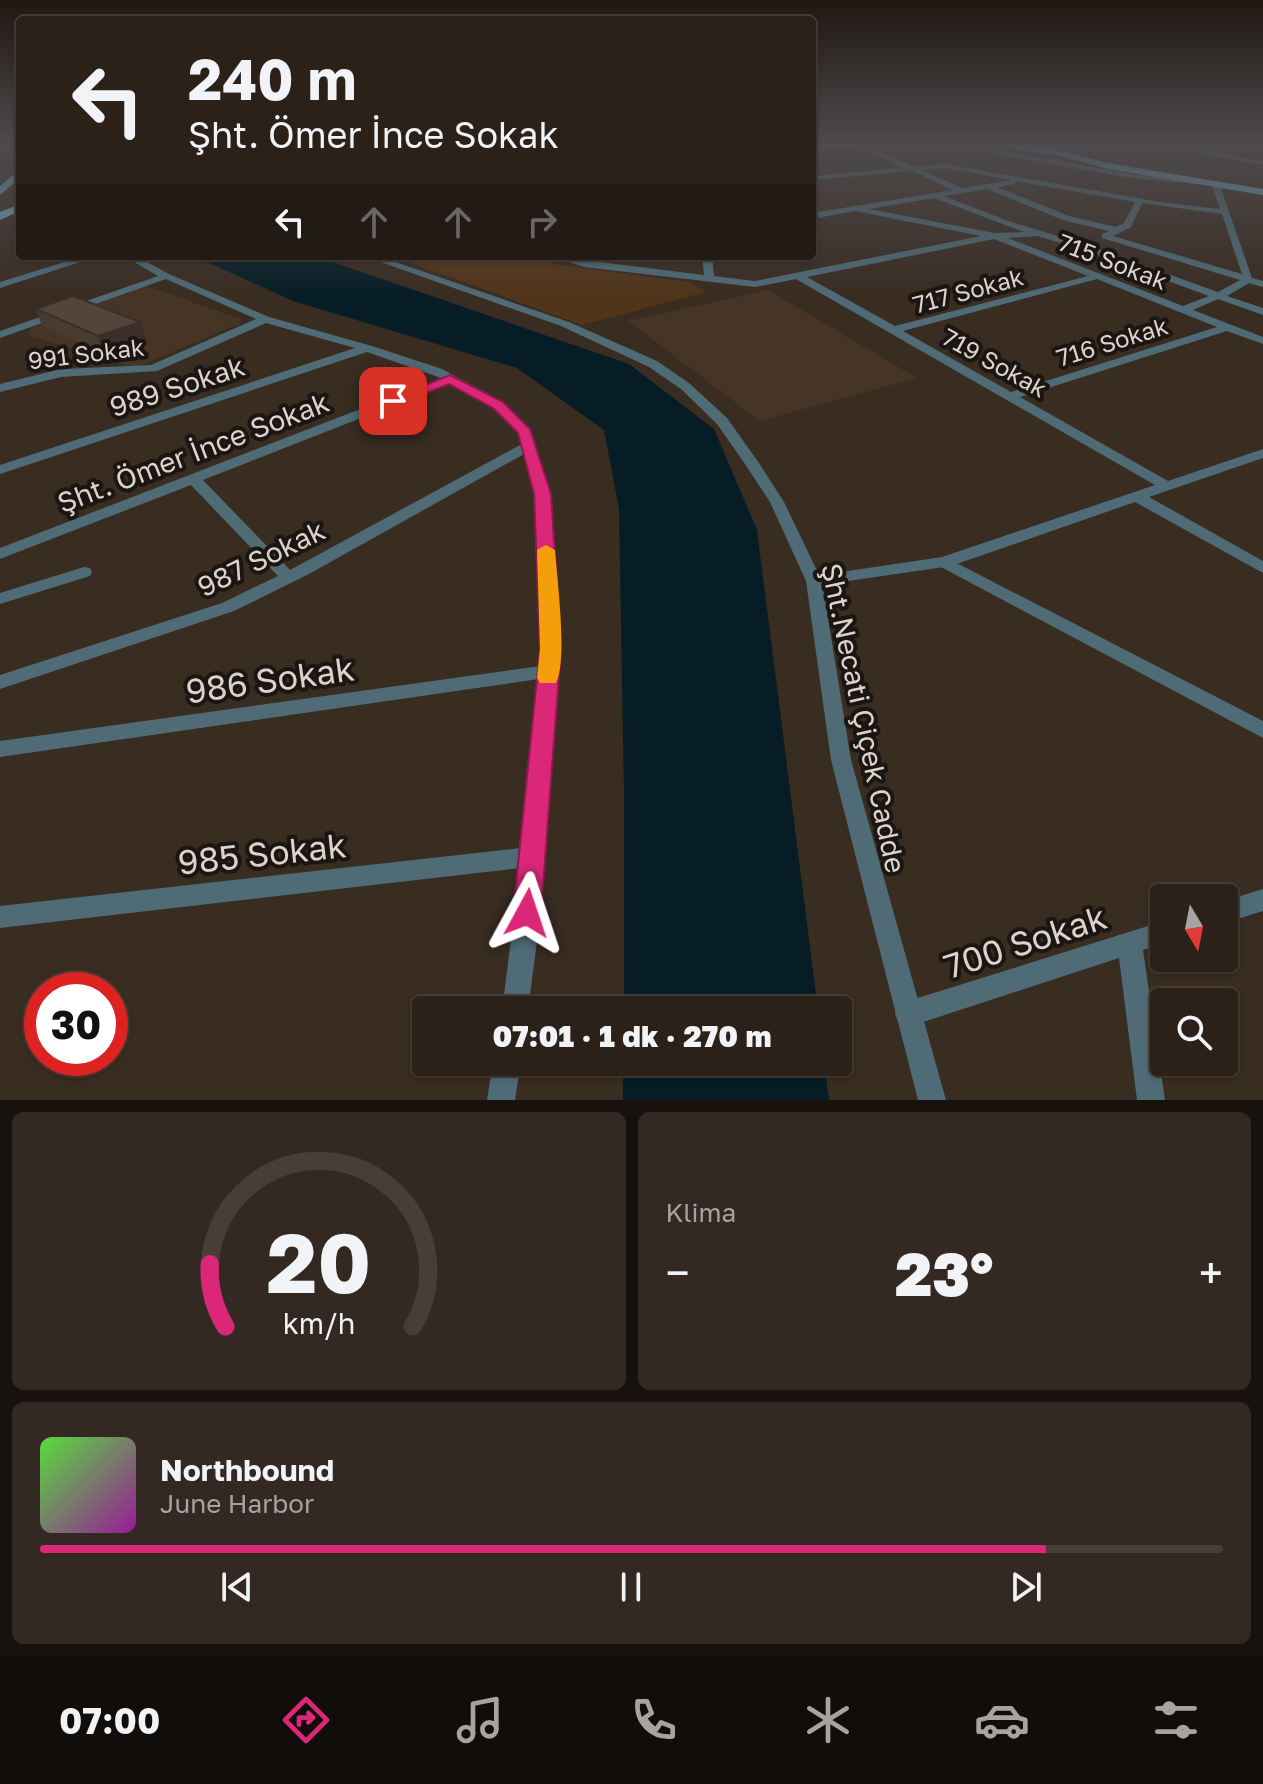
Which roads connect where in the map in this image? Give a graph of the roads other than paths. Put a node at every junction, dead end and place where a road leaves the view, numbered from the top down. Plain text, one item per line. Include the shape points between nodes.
1 (933, 195) edge
2 (935, 195) edge
3 (1011, 195) edge
4 (1113, 195) edge
5 (1220, 195) edge
6 (0, 198) edge
7 (1140, 200) junction
8 (13, 207) edge
9 (852, 208) junction
10 (1226, 212) junction
11 (816, 215) edge
12 (1117, 230) junction
13 (1036, 234) junction
14 (995, 236) junction
15 (1105, 236) junction
16 (1080, 247) junction
17 (1052, 258) junction
18 (81, 260) edge
19 (136, 260) edge
20 (381, 260) edge
21 (570, 260) edge
22 (707, 260) edge
23 (166, 276) junction
24 (799, 276) junction
25 (1098, 276) junction
26 (709, 279) junction
27 (1248, 279) junction
28 (1263, 284) edge
29 (0, 285) edge
30 (1217, 296) junction
31 (1183, 310) junction
32 (1263, 312) edge
33 (265, 319) junction
34 (1227, 327) junction
35 (0, 328) edge
36 (15, 330) junction
37 (894, 330) junction
38 (0, 335) edge
39 (1263, 341) edge
40 (368, 348) junction
41 (450, 379) junction
42 (0, 388) edge
43 (1011, 396) junction
44 (529, 446) junction
45 (1263, 453) edge
46 (0, 470) edge
47 (195, 480) junction
48 (1169, 487) junction
49 (1138, 497) junction
50 (0, 554) edge
51 (945, 562) junction
52 (1263, 568) edge
53 (84, 572) dead end
54 (288, 577) junction
55 (814, 581) junction
56 (0, 599) edge
57 (549, 671) junction
58 (0, 682) edge
59 (1263, 730) edge
60 (0, 749) edge
61 (532, 857) junction
62 (1263, 900) edge
63 (1238, 908) edge
64 (0, 917) edge
65 (1150, 937) edge
66 (1130, 943) junction
67 (517, 996) edge
68 (908, 1014) junction
69 (505, 1076) edge
70 (501, 1100) edge
71 (932, 1100) edge
72 (1151, 1100) edge

1 - 9 street
2 - 13 street
3 - 12 street via 1066,218
4 - 7 street
5 - 10 street
6 - 8 highway
7 - 10 street
7 - 12 street via 1128,225
9 - 11 street
9 - 14 street, 715 Sokak
10 - 27 street
12 - 15 street
13 - 14 street
13 - 16 street
14 - 17 street, 715 Sokak
14 - 24 street
15 - 16 street
15 - 27 street
16 - 17 street
16 - 30 street
17 - 25 street, 715 Sokak
18 - 29 street
19 - 23 street
20 - 55 street, Şht.Necati Çiçek Cadde via 565,324 621,348 685,386 722,421 752,463
21 - 26 street
22 - 26 street
23 - 33 street
23 - 36 street
24 - 26 street via 755,284
24 - 37 street, 719 Sokak
25 - 31 street, 715 Sokak
25 - 37 street, 717 Sokak
27 - 28 street
27 - 30 street
30 - 31 street
30 - 32 street
31 - 34 street, 715 Sokak
33 - 40 street
33 - 42 street, 991 Sokak via 153,368 61,373
34 - 39 street, 715 Sokak
34 - 43 street, 716 Sokak
35 - 36 street
36 - 38 street
37 - 43 street, 719 Sokak
40 - 41 street
40 - 46 street, 989 Sokak
41 - 44 street via 498,405 525,432
41 - 47 street, Şht. Ömer İnce Sokak
43 - 48 street, 719 Sokak
44 - 54 street, 987 Sokak
44 - 57 street via 543,494
45 - 48 street
47 - 50 street, Şht. Ömer İnce Sokak
47 - 54 street
48 - 49 street
49 - 51 street
49 - 52 street
51 - 55 street
51 - 59 street
53 - 56 street
54 - 58 street, 987 Sokak via 228,607
55 - 68 street, Şht.Necati Çiçek Cadde via 841,760
57 - 60 street, 986 Sokak
57 - 61 street
61 - 64 street, 985 Sokak
61 - 67 street
62 - 63 street
65 - 66 street, 700 Sokak
66 - 68 street, 700 Sokak
66 - 72 street
68 - 71 street, Şht.Necati Çiçek Cadde
69 - 70 street

